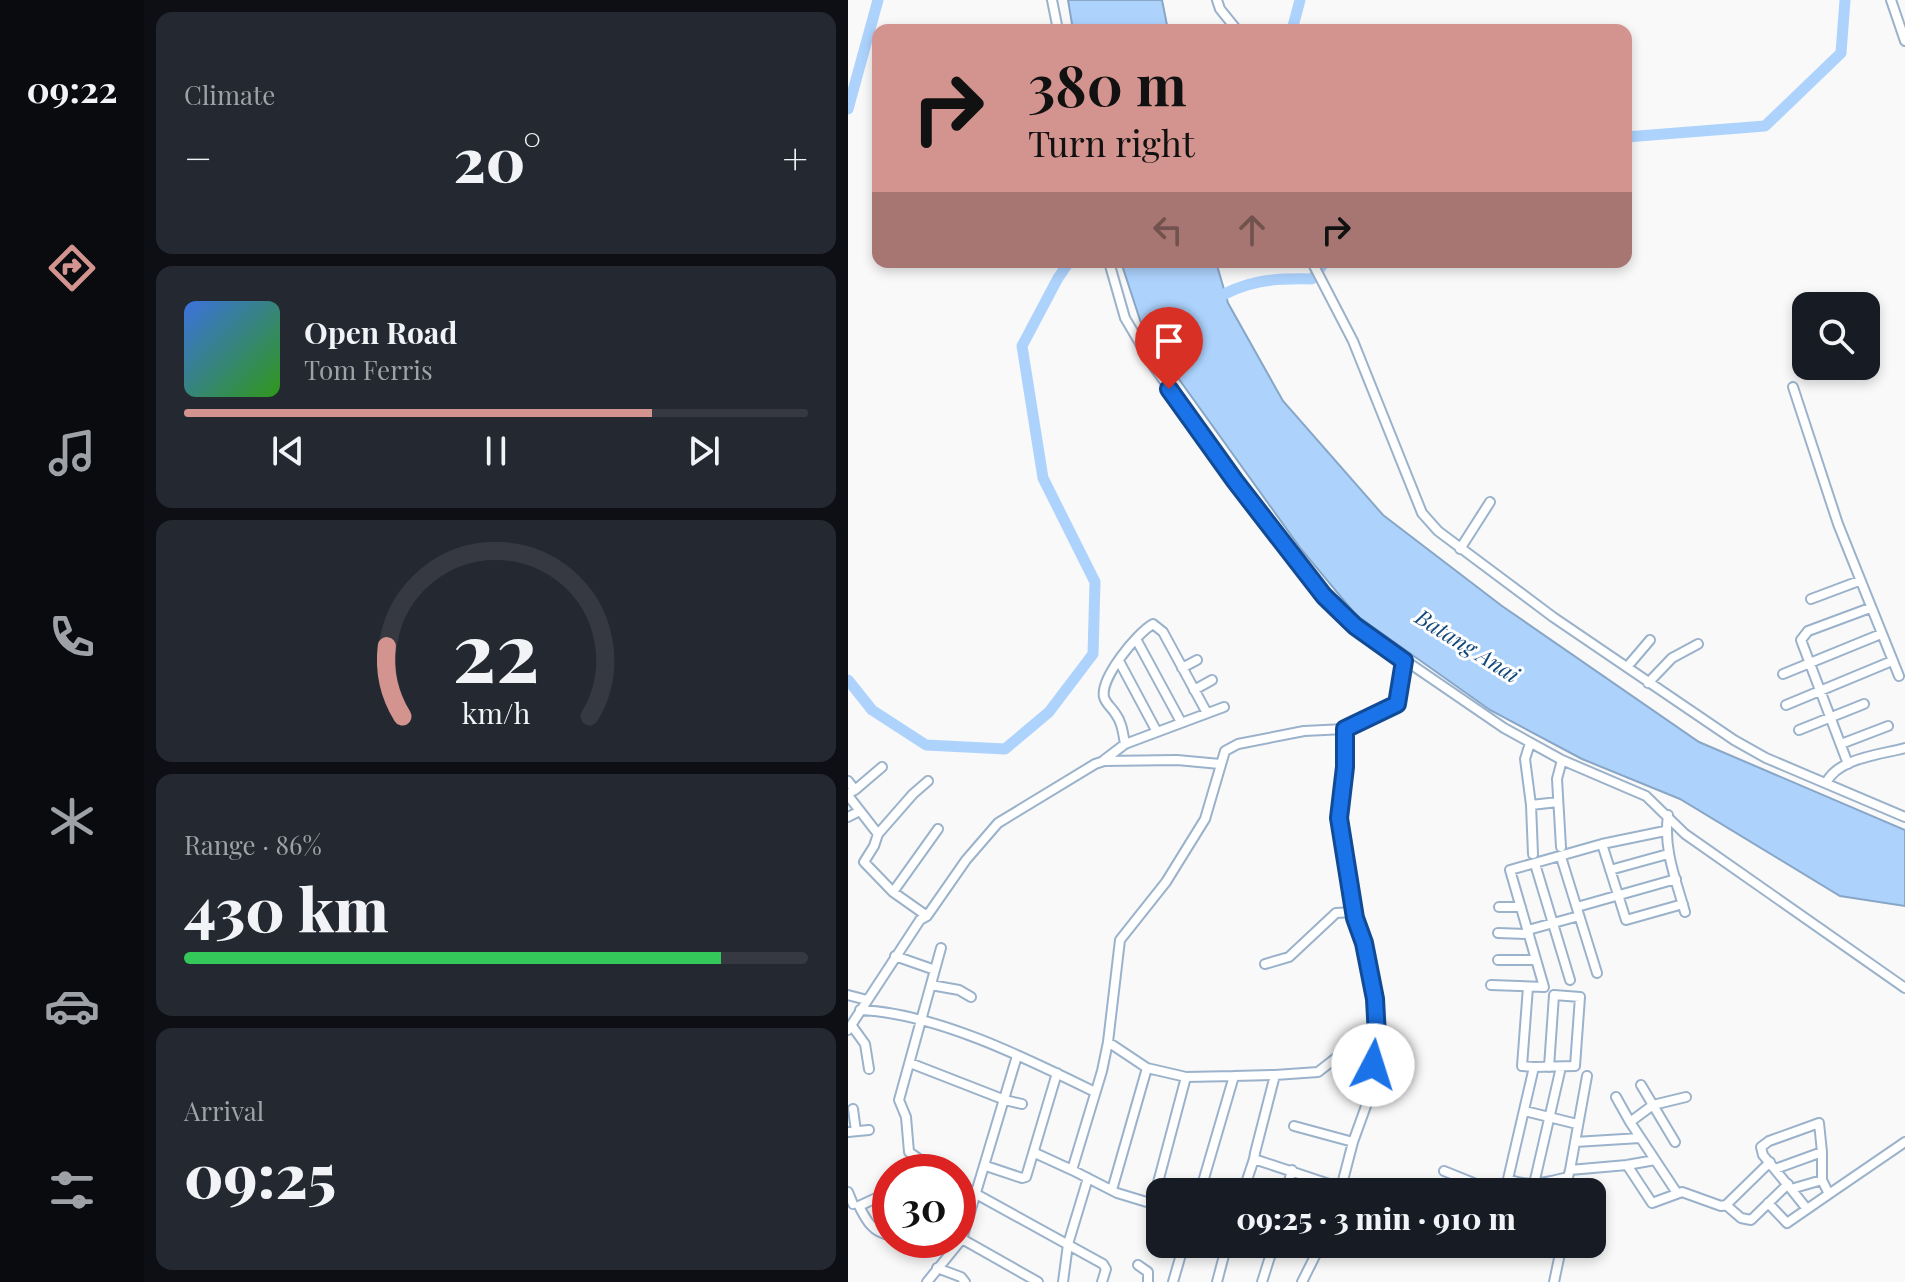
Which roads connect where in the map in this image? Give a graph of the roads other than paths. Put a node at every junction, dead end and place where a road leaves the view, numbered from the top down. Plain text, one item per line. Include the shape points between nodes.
1 (1052, 0) edge
2 (1217, 0) edge
3 (1891, 0) edge
4 (1057, 24) edge
5 (1232, 24) edge
6 (1905, 41) edge
7 (1110, 268) edge
8 (1316, 268) edge
9 (1793, 387) dead end
10 (1490, 502) dead end
11 (1460, 549) junction
12 (1859, 581) junction
13 (1811, 599) dead end
14 (1870, 608) junction
15 (1881, 634) junction
16 (1136, 639) junction
17 (1650, 640) dead end
18 (1698, 644) dead end
19 (1197, 660) dead end
20 (1119, 661) junction
21 (1404, 661) junction
22 (1892, 661) junction
23 (1811, 663) junction
24 (1627, 667) junction
25 (1182, 668) junction
26 (1783, 674) dead end
27 (1899, 676) dead end
28 (1212, 680) dead end
29 (1648, 683) junction
30 (1194, 690) junction
31 (1821, 691) junction
32 (1864, 704) dead end
33 (1786, 705) dead end
34 (1224, 707) dead end
35 (1207, 713) junction
36 (1831, 716) junction
37 (1181, 722) junction
38 (1888, 726) dead end
39 (1345, 729) junction
40 (1799, 730) dead end
41 (1157, 732) junction
42 (1530, 743) junction
43 (1125, 744) junction
44 (1841, 744) junction
45 (1905, 748) edge
46 (1562, 760) junction
47 (1104, 761) junction
48 (1220, 764) junction
49 (1848, 764) junction
50 (882, 767) dead end
51 (848, 781) edge
52 (928, 781) dead end
53 (1826, 783) junction
54 (855, 790) junction
55 (1558, 802) junction
56 (1531, 805) junction
57 (860, 811) junction
58 (1668, 815) junction
59 (848, 817) edge
60 (1905, 817) edge
61 (938, 829) dead end
62 (1665, 831) junction
63 (878, 834) junction
64 (1602, 844) junction
65 (1561, 852) junction
66 (1668, 854) junction
67 (1534, 859) junction
68 (1610, 870) junction
69 (1676, 879) junction
70 (893, 892) junction
71 (1617, 896) junction
72 (1499, 907) dead end
73 (1521, 907) junction
74 (1578, 911) junction
75 (1354, 912) junction
76 (927, 916) junction
77 (1553, 923) junction
78 (1529, 932) junction
79 (1498, 933) dead end
80 (941, 948) dead end
81 (895, 956) junction
82 (1498, 960) dead end
83 (1536, 960) junction
84 (1265, 964) dead end
85 (935, 970) junction
86 (1597, 973) dead end
87 (1570, 980) dead end
88 (931, 985) junction
89 (1491, 985) dead end
90 (1528, 987) junction
91 (1905, 988) edge
92 (848, 995) edge
93 (971, 997) dead end
94 (867, 1000) junction
95 (860, 1010) junction
96 (920, 1019) junction
97 (850, 1028) edge
98 (1108, 1042) junction
99 (1375, 1054) junction
100 (1017, 1056) junction
101 (910, 1063) junction
102 (1534, 1067) junction
103 (1549, 1067) junction
104 (1561, 1067) junction
105 (1147, 1068) junction
106 (869, 1069) dead end
107 (1057, 1073) junction
108 (1275, 1075) junction
109 (1234, 1076) junction
110 (1587, 1076) dead end
111 (1186, 1077) junction
112 (1641, 1085) dead end
113 (1095, 1092) junction
114 (1616, 1097) dead end
115 (1686, 1097) dead end
116 (1005, 1100) junction
117 (1022, 1104) dead end
118 (1653, 1105) junction
119 (853, 1109) dead end
120 (1525, 1111) junction
121 (1551, 1118) junction
122 (1630, 1122) junction
123 (1577, 1124) junction
124 (1294, 1126) dead end
125 (869, 1130) dead end
126 (852, 1132) edge
127 (1640, 1138) junction
128 (1353, 1142) junction
129 (1575, 1142) junction
130 (1675, 1142) dead end
131 (1905, 1142) edge
132 (1822, 1152) junction
133 (1035, 1153) junction
134 (912, 1154) edge
135 (1254, 1159) junction
136 (1655, 1160) junction
137 (1627, 1165) junction
138 (986, 1166) junction
139 (1772, 1166) junction
140 (1072, 1170) junction
141 (1292, 1170) junction
142 (1444, 1171) dead end
143 (1569, 1174) junction
144 (1088, 1178) junction
145 (1163, 1178) edge
146 (1204, 1178) edge
147 (1248, 1178) edge
148 (1290, 1178) edge
149 (1312, 1178) edge
150 (1345, 1178) edge
151 (1461, 1178) edge
152 (1508, 1178) edge
153 (1536, 1178) edge
154 (1562, 1178) edge
155 (1569, 1178) edge
156 (1822, 1180) junction
157 (1790, 1187) junction
158 (1112, 1190) junction
159 (848, 1192) edge
160 (1677, 1193) junction
161 (1829, 1194) junction
162 (977, 1195) joint
163 (872, 1200) edge
164 (1146, 1202) edge
165 (1768, 1203) junction
166 (853, 1204) dead end
167 (1726, 1205) junction
168 (1807, 1209) junction
169 (872, 1227) edge
170 (1068, 1244) junction
171 (976, 1248) edge
172 (945, 1258) edge
173 (1180, 1258) edge
174 (1223, 1258) edge
175 (1270, 1258) edge
176 (1314, 1258) edge
177 (1559, 1258) edge
178 (1138, 1265) dead end
179 (937, 1268) junction
180 (1025, 1280) edge
181 (927, 1282) edge
182 (965, 1282) edge
183 (1038, 1282) edge
184 (1063, 1282) edge
185 (1102, 1282) edge
186 (1148, 1282) edge
187 (1173, 1282) edge
188 (1217, 1282) edge
189 (1262, 1282) edge
190 (1302, 1282) edge
191 (1554, 1282) edge

1 - 4 street
2 - 5 street
3 - 6 street
7 - 21 street via 1134,336 1235,481 1333,606
8 - 11 street via 1353,341 1422,513
9 - 12 street
10 - 11 street
11 - 24 street
12 - 13 street
12 - 14 street
14 - 15 street
14 - 23 street via 1804,634 1801,640
15 - 22 street
15 - 23 street
16 - 20 street
16 - 25 street via 1156,625
16 - 37 street
17 - 24 street
18 - 29 street via 1672,658
19 - 25 street
20 - 41 street
20 - 43 street via 1104,693
21 - 39 street via 1397,704
21 - 42 street
22 - 27 street
22 - 31 street
23 - 26 street
23 - 31 street
24 - 29 street
25 - 30 street
28 - 30 street
29 - 53 street via 1757,754
30 - 35 street
31 - 33 street
31 - 36 street
32 - 36 street
34 - 35 street
35 - 37 street
36 - 40 street
36 - 44 street
37 - 41 street
38 - 44 street
39 - 48 street via 1238,744 1225,751
39 - 75 street via 1339,818
41 - 43 street
42 - 46 street
42 - 56 street via 1525,759
43 - 47 street
44 - 49 street
45 - 49 street
46 - 55 street
46 - 58 street via 1646,796
47 - 48 street
47 - 76 street via 998,823
48 - 98 street via 1205,819 1166,882 1120,940
49 - 53 street via 1835,769
50 - 54 street
51 - 54 street
52 - 63 street
53 - 60 street
54 - 57 street via 848,795
55 - 56 street
55 - 65 street
56 - 67 street
57 - 59 street
57 - 63 street
58 - 62 street
58 - 91 street via 1698,843
61 - 70 street
62 - 64 street
62 - 66 street
63 - 70 street via 864,861
64 - 65 street
64 - 68 street
65 - 67 street
65 - 74 street
66 - 68 street
66 - 69 street
67 - 73 street via 1510,870
67 - 77 street
68 - 71 street
69 - 71 street
69 - 71 street via 1684,908 1628,921
70 - 76 street
71 - 74 street
72 - 73 street
73 - 78 street
74 - 77 street
74 - 86 street
75 - 84 street via 1336,913 1289,957
75 - 99 street via 1375,999
76 - 81 street
77 - 78 street
77 - 87 street
78 - 79 street
78 - 83 street
80 - 85 street
81 - 85 street
81 - 94 street
82 - 83 street
83 - 90 street via 1544,987
85 - 88 street
88 - 93 street
88 - 96 street
89 - 90 street
90 - 102 street via 1522,1066
92 - 94 street
94 - 95 street
95 - 96 street
95 - 97 street
96 - 100 street
96 - 101 street
97 - 106 street via 865,1044
98 - 105 street
98 - 113 street
99 - 108 street via 1339,1057 1318,1072
99 - 128 street
100 - 107 street
100 - 116 street
101 - 116 street
101 - 134 street via 899,1100
102 - 103 street
102 - 120 street
103 - 104 street
103 - 104 street via 1554,995 1580,997 1575,1066
104 - 121 street
105 - 111 street
105 - 158 street
107 - 113 street
107 - 133 street
108 - 109 street
108 - 135 street
109 - 111 street
109 - 146 street
110 - 123 street
111 - 145 street
112 - 118 street
113 - 140 street
114 - 122 street
115 - 118 street
116 - 117 street
116 - 138 street
118 - 122 street
118 - 130 street
119 - 126 street
120 - 121 street
120 - 152 street
121 - 123 street
121 - 153 street
122 - 127 street
123 - 129 street
124 - 128 street
125 - 126 street
127 - 129 street
127 - 136 street
128 - 150 street
129 - 143 street
131 - 161 street
132 - 139 street
132 - 139 street via 1819,1123 1761,1147
132 - 156 street
133 - 138 street via 1025,1178
133 - 140 street
135 - 141 street
135 - 147 street
136 - 137 street
136 - 160 street
137 - 143 street
137 - 160 street via 1652,1203
138 - 162 street
139 - 157 street
139 - 167 street
140 - 144 street
141 - 148 street
141 - 149 street
142 - 151 street
143 - 154 street
143 - 155 street
144 - 158 street
144 - 170 street
156 - 157 street
156 - 161 street
157 - 165 street
157 - 168 street
158 - 164 street
159 - 166 street
160 - 167 street
161 - 168 street
162 - 170 street
163 - 169 street via 859,1206
165 - 167 street via 1751,1220
165 - 168 street via 1787,1223
170 - 184 street
170 - 185 street via 1103,1264
171 - 180 street
172 - 179 street
173 - 187 street
174 - 188 street
175 - 189 street
176 - 190 street
177 - 191 street
178 - 186 street via 1148,1272
179 - 181 street
179 - 182 street
180 - 183 street

